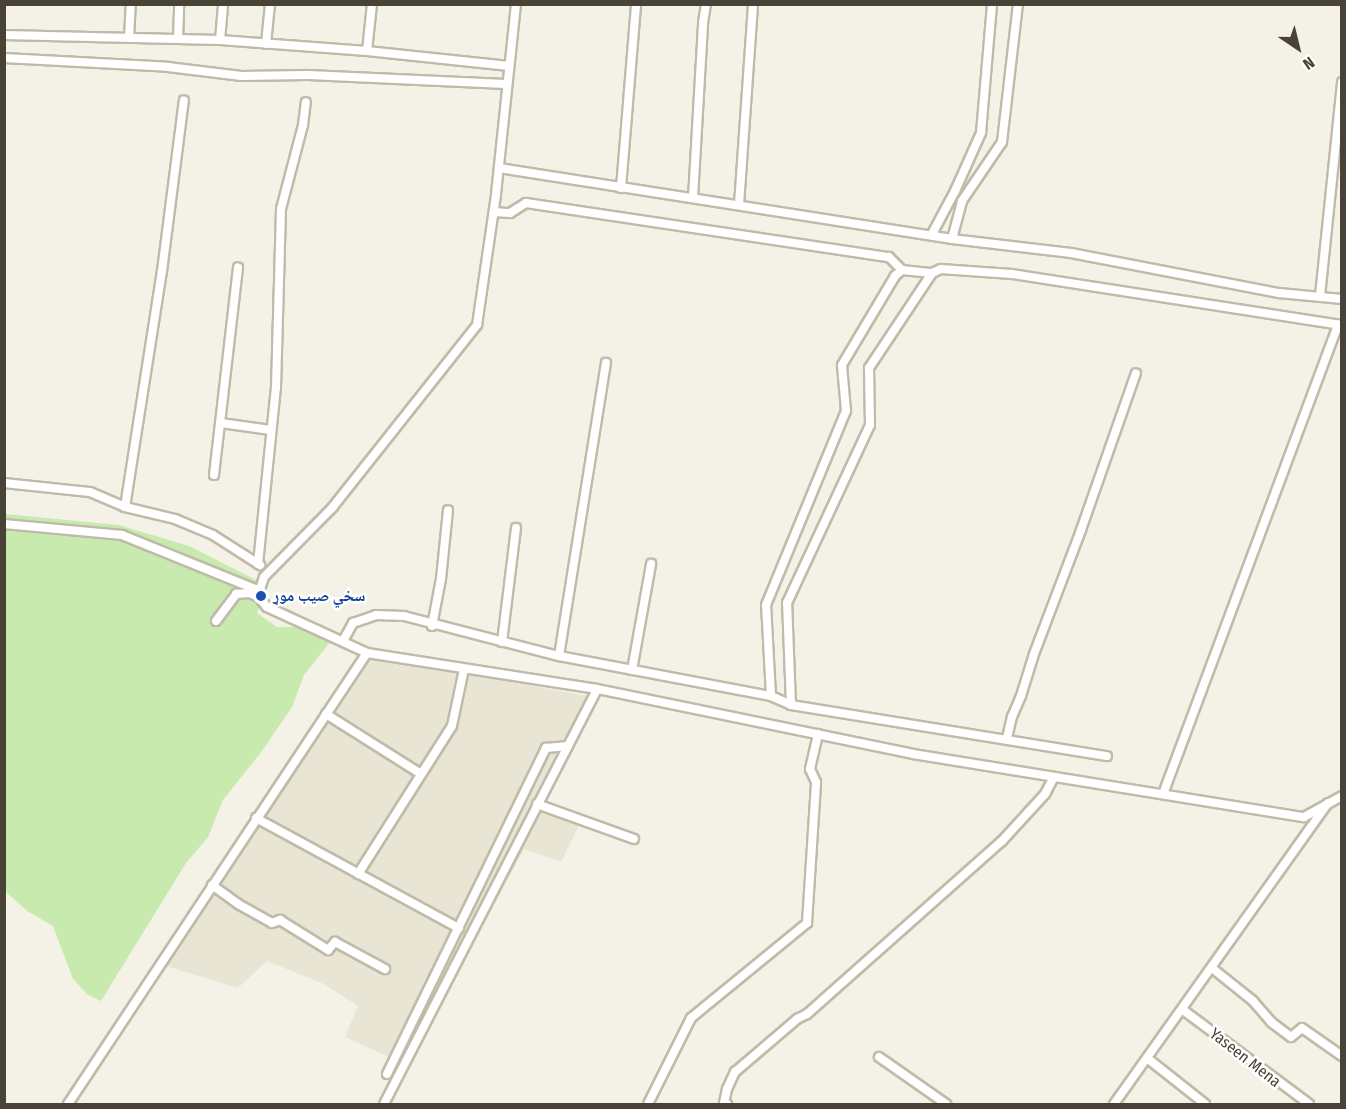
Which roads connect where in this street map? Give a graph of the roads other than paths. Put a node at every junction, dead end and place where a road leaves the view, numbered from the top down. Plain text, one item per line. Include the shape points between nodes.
1 (131, 4) edge
2 (179, 4) edge
3 (223, 4) edge
4 (270, 4) edge
5 (372, 4) edge
6 (516, 4) edge
7 (636, 4) edge
8 (706, 4) edge
9 (753, 4) edge
10 (992, 4) edge
11 (1018, 4) edge
12 (4, 35) edge
13 (129, 38) junction
14 (178, 39) junction
15 (220, 40) junction
16 (266, 44) junction
17 (367, 51) junction
18 (4, 58) edge
19 (509, 66) junction
20 (1341, 82) edge
21 (507, 84) junction
22 (183, 100) dead end
23 (306, 102) dead end
24 (499, 168) junction
25 (621, 188) junction
26 (693, 198) junction
27 (740, 205) junction
28 (494, 212) junction
29 (932, 234) junction
30 (952, 239) junction
31 (238, 267) dead end
32 (902, 270) junction
33 (932, 273) junction
34 (1320, 296) junction
35 (1341, 299) edge
36 (1340, 325) edge
37 (606, 363) dead end
38 (1136, 374) dead end
39 (221, 423) junction
40 (272, 430) junction
41 (214, 475) dead end
42 (4, 483) edge
43 (125, 507) junction
44 (448, 510) dead end
45 (4, 524) edge
46 (516, 528) dead end
47 (258, 564) junction
48 (651, 564) dead end
49 (271, 569) junction
50 (259, 594) junction
51 (216, 621) dead end
52 (432, 626) junction
53 (343, 641) junction
54 (502, 642) junction
55 (367, 653) junction
56 (558, 656) junction
57 (464, 669) junction
58 (632, 670) junction
59 (597, 689) junction
60 (771, 696) junction
61 (791, 705) junction
62 (326, 714) junction
63 (818, 734) junction
64 (1007, 738) junction
65 (568, 746) junction
66 (1107, 756) dead end
67 (421, 774) junction
68 (1054, 777) junction
69 (1163, 794) junction
70 (1341, 796) edge
71 (1330, 801) junction
72 (537, 804) junction
73 (256, 818) junction
74 (634, 839) dead end
75 (358, 874) junction
76 (212, 885) junction
77 (459, 928) junction
78 (1212, 968) junction
79 (385, 969) dead end
80 (1183, 1010) junction
81 (1341, 1056) edge
82 (879, 1057) dead end
83 (1147, 1058) junction
84 (387, 1074) dead end
85 (68, 1104) edge
86 (384, 1104) edge
87 (648, 1104) edge
88 (727, 1104) edge
89 (946, 1104) edge
90 (1115, 1104) edge
91 (1205, 1104) edge
92 (1309, 1104) edge

1 - 13 street
2 - 14 street
3 - 15 street
4 - 16 street
5 - 17 street
6 - 19 street
7 - 25 street
8 - 26 street
9 - 27 street
10 - 29 street via 981,133
11 - 30 street via 1002,142 962,201
12 - 13 street
13 - 14 street
14 - 15 street
15 - 16 street
16 - 17 street
17 - 19 street
18 - 21 street via 241,76
19 - 21 street
20 - 34 street
21 - 24 street
22 - 43 street via 162,271
23 - 40 street via 281,209
24 - 25 street
24 - 28 street
25 - 26 street
26 - 27 street
27 - 29 street
28 - 32 street via 510,213 526,203 889,257
28 - 49 street via 477,325 333,507
29 - 30 street
30 - 34 street via 1071,253 1279,293
31 - 39 street
32 - 33 street
32 - 60 street via 842,365 846,411 766,605
33 - 36 street via 941,269 1012,274
33 - 61 street via 869,368 870,425 787,603
34 - 35 street
36 - 69 street
37 - 56 street
38 - 64 street
39 - 40 street
39 - 41 street
40 - 47 street
42 - 43 street via 90,492
43 - 47 street via 175,519 213,535
44 - 52 street
45 - 50 street via 122,535
46 - 54 street
47 - 49 street
48 - 58 street
49 - 50 street
50 - 51 street via 236,594
50 - 53 street via 267,607
52 - 53 street via 405,616 376,615 353,623
52 - 54 street
53 - 55 street
54 - 56 street
55 - 57 street
55 - 62 street
56 - 58 street
57 - 59 street
57 - 67 street via 452,726
58 - 60 street
59 - 63 street
59 - 65 street
60 - 61 street
61 - 64 street
62 - 67 street
62 - 73 street
63 - 68 street
63 - 87 street via 810,769 816,782 807,923 692,1018
64 - 66 street
65 - 72 street
65 - 77 street via 546,748
67 - 75 street
68 - 69 street
68 - 88 street via 1045,794 1002,841 807,1014 735,1072 727,1089
69 - 71 street via 1304,817
70 - 71 street
71 - 78 street
72 - 74 street
72 - 86 street
73 - 75 street
73 - 76 street
75 - 77 street
76 - 79 street via 272,923 280,920 328,950 335,942
76 - 85 street
77 - 84 street
78 - 80 street
78 - 81 street via 1291,1037 1302,1028
80 - 83 street
80 - 92 street, Yaseen Mena
82 - 89 street
83 - 90 street
83 - 91 street

